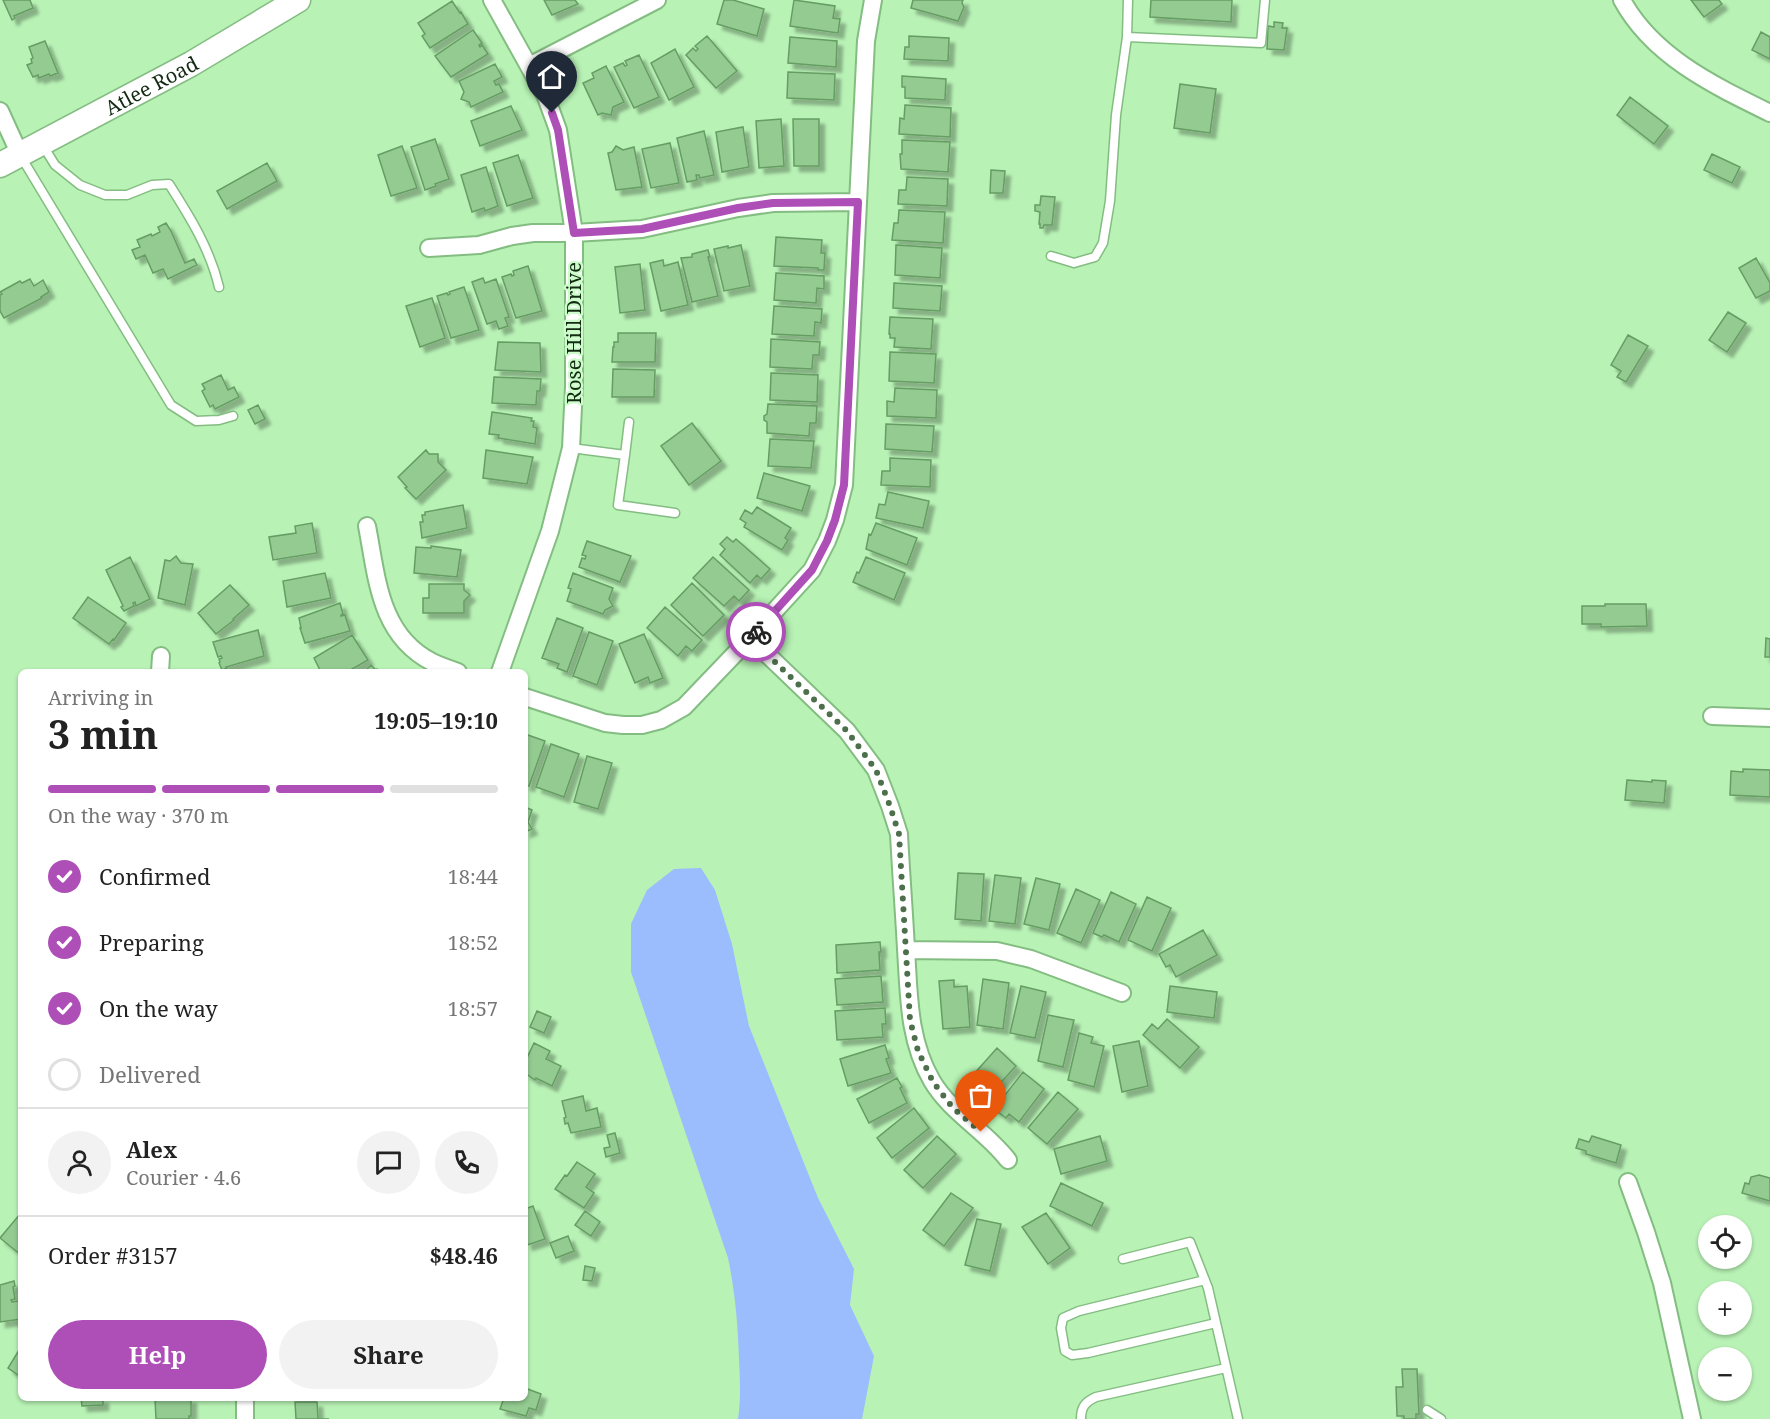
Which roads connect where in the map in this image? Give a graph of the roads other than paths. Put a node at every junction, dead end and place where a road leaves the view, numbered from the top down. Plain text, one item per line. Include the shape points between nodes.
1 (298, 0) edge
2 (492, 0) edge
3 (657, 0) edge
4 (873, 0) edge
5 (1128, 0) edge
6 (1265, 0) edge
7 (1622, 0) edge
8 (1127, 38) junction
9 (529, 66) junction
10 (0, 111) edge
11 (1770, 113) edge
12 (42, 143) junction
13 (10, 160) edge
14 (858, 202) junction
15 (574, 233) junction
16 (429, 248) dead end
17 (1051, 256) dead end
18 (219, 287) dead end
19 (232, 416) dead end
20 (629, 422) dead end
21 (571, 448) junction
22 (625, 455) junction
23 (675, 513) dead end
24 (367, 526) dead end
25 (750, 638) junction
26 (451, 669) edge
27 (501, 669) edge
28 (528, 698) edge
29 (1712, 716) dead end
30 (1770, 718) edge
31 (906, 950) junction
32 (1122, 993) dead end
33 (1008, 1160) dead end
34 (1628, 1182) dead end
35 (1123, 1259) dead end
36 (1205, 1280) junction
37 (1216, 1323) junction
38 (1226, 1368) junction
39 (245, 1401) edge
40 (1427, 1410) dead end
41 (245, 1419) edge
42 (1081, 1419) edge
43 (1238, 1419) edge
44 (1441, 1419) edge
45 (1692, 1419) edge

1 - 12 main road, Atlee Road via 191,64
2 - 9 street, Rose Hill Drive
3 - 9 street
4 - 14 street via 866,41
5 - 8 lane
6 - 8 lane via 1261,43
7 - 11 street via 1659,47 1729,93
8 - 17 lane via 1104,243 1095,257 1074,263
9 - 15 street, Rose Hill Drive via 558,130
10 - 13 street
12 - 13 main road, Atlee Road
12 - 18 lane via 55,165 80,186 105,195 127,195 152,185 170,184 196,228
13 - 19 lane via 171,405 196,421
14 - 15 street via 773,203 642,229
14 - 25 street via 844,485 835,520 812,570
15 - 16 street via 533,233 478,245
15 - 21 street, Rose Hill Drive
20 - 22 lane
21 - 22 lane
21 - 27 street, Rose Hill Drive via 550,531
22 - 23 lane via 618,505
24 - 26 street via 382,601 393,628 413,650
25 - 28 street via 684,706 661,720 642,725 605,723
25 - 31 street via 847,731 876,770 899,834
29 - 30 street
31 - 32 street via 997,951 1031,959
31 - 33 street via 910,1020 928,1072 953,1108 996,1144
34 - 45 street via 1662,1283
35 - 36 lane via 1190,1242
36 - 37 lane
36 - 37 lane via 1063,1318 1065,1351 1088,1353
37 - 38 lane
38 - 42 lane via 1096,1396 1086,1401
38 - 43 lane
39 - 41 street
40 - 44 lane

